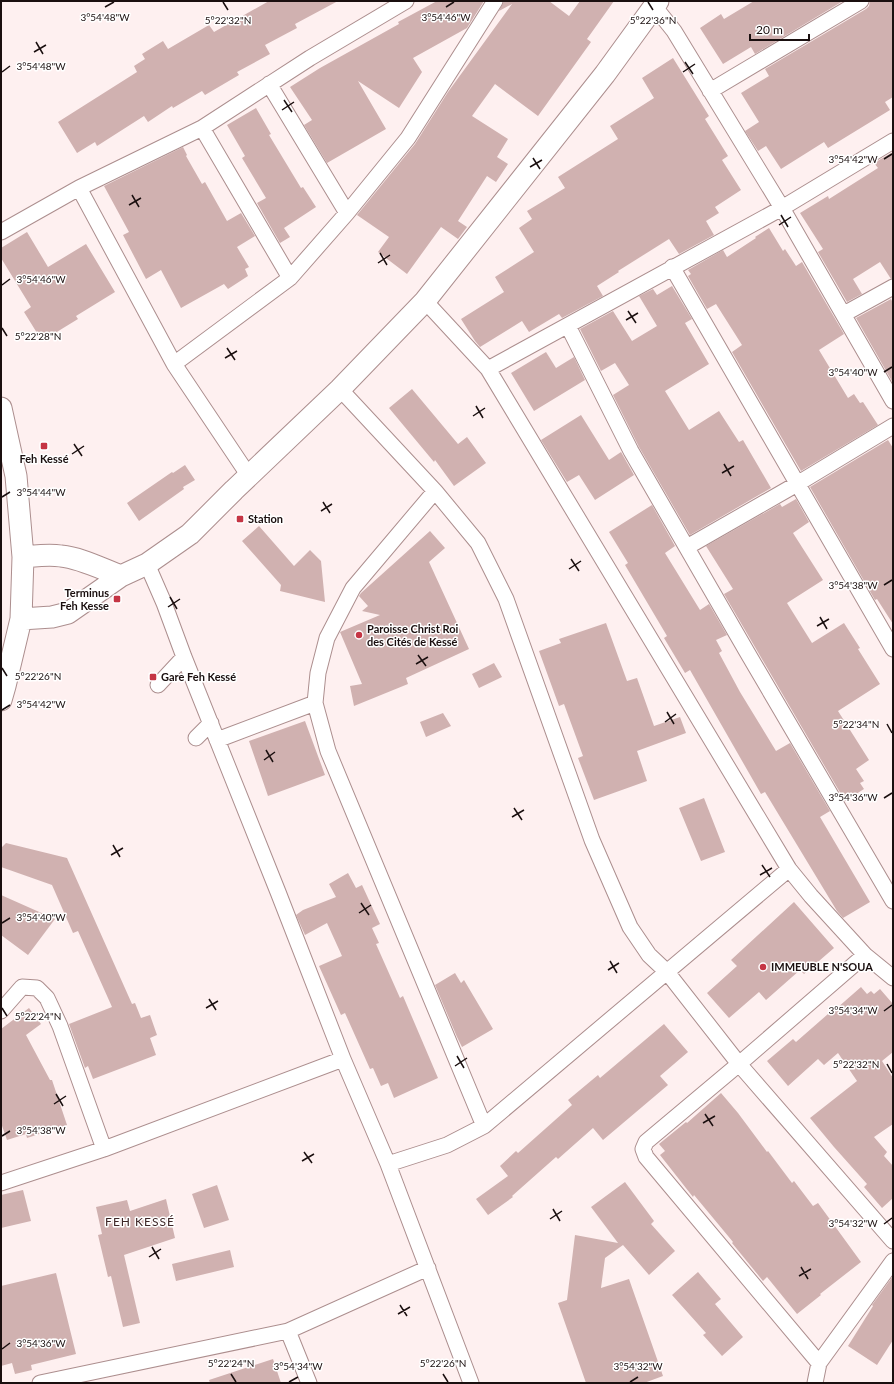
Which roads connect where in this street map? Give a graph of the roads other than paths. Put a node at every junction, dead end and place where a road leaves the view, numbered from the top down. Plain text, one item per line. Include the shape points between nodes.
1 (406, 1) edge
2 (495, 1) edge
3 (861, 1) edge
4 (656, 3) edge
5 (269, 84) junction
6 (710, 91) junction
7 (202, 128) junction
8 (893, 142) edge
9 (79, 188) junction
10 (782, 208) junction
11 (347, 213) junction
12 (1, 232) edge
13 (672, 267) junction
14 (290, 278) junction
15 (893, 286) edge
16 (425, 301) junction
17 (844, 314) junction
18 (568, 326) junction
19 (174, 364) junction
20 (488, 369) junction
21 (340, 389) junction
22 (893, 401) edge
23 (1, 408) edge
24 (893, 426) edge
25 (249, 476) junction
26 (797, 484) junction
27 (435, 491) junction
28 (687, 547) junction
29 (23, 557) junction
30 (147, 564) junction
31 (121, 576) junction
32 (21, 619) junction
33 (893, 649) edge
34 (184, 657) junction
35 (158, 685) dead end
36 (1, 700) edge
37 (315, 703) junction
38 (210, 723) junction
39 (196, 738) dead end
40 (217, 740) junction
41 (789, 869) junction
42 (893, 901) edge
43 (865, 955) junction
44 (668, 972) junction
45 (893, 978) edge
46 (1, 1012) edge
47 (343, 1059) junction
48 (739, 1064) junction
49 (484, 1126) junction
50 (104, 1149) junction
51 (388, 1164) junction
52 (1, 1183) edge
53 (893, 1241) edge
54 (893, 1261) edge
55 (428, 1268) junction
56 (288, 1331) junction
57 (819, 1362) junction
58 (40, 1383) edge
59 (309, 1383) edge
60 (471, 1383) edge
61 (815, 1383) edge

1 - 5 street
2 - 11 street via 408,138
3 - 6 street
4 - 6 street
4 - 16 street via 600,81
5 - 7 street
5 - 11 street
6 - 10 street
7 - 9 street
7 - 14 street
8 - 10 street
9 - 12 street
9 - 19 street
10 - 13 street
10 - 17 street
11 - 14 street
13 - 18 street
13 - 26 street
14 - 19 street
15 - 17 street
16 - 20 street
16 - 21 street
17 - 22 street
18 - 20 street
18 - 28 street via 631,451
19 - 25 street
20 - 41 street
21 - 25 street
21 - 27 street
23 - 29 street via 16,476
24 - 26 street
25 - 30 street via 190,534
26 - 28 street
26 - 33 street
27 - 37 street via 353,588 327,638 318,673
27 - 44 street via 478,543 506,599 592,840 630,927 649,955
28 - 42 street
29 - 31 street via 63,556
29 - 32 street
30 - 31 street
30 - 34 street
31 - 32 street via 68,613
32 - 36 street
34 - 35 street
34 - 38 street
37 - 40 street
37 - 49 street via 328,751
38 - 39 street
38 - 40 street
40 - 47 street
41 - 43 street
41 - 44 street
43 - 45 street
43 - 48 street
44 - 48 street
44 - 49 street
46 - 50 street via 22,987 37,988 47,998 60,1026
47 - 50 street
47 - 51 street
48 - 53 street
48 - 57 street via 646,1142 643,1149 646,1157
49 - 51 street via 447,1145
50 - 52 street
51 - 55 street
54 - 57 street
55 - 56 street
55 - 60 street
56 - 58 street
56 - 59 street
57 - 61 street

